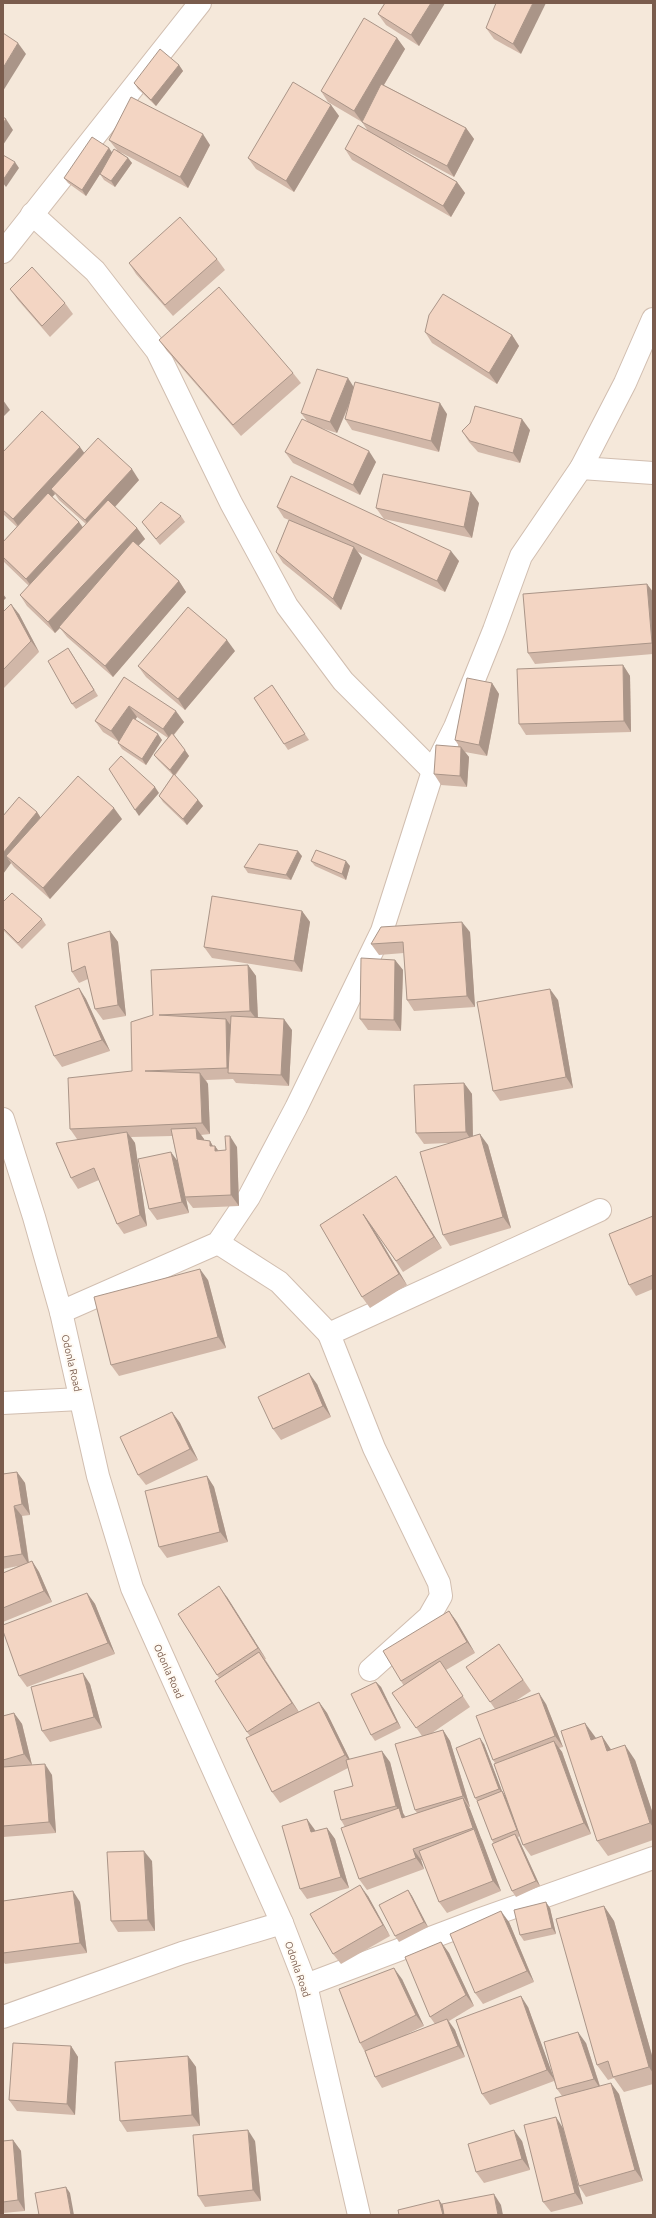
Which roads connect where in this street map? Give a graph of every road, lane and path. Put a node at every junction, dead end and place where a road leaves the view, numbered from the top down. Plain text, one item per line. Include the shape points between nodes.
1 (200, 3) edge
2 (32, 214) junction
3 (3, 252) edge
4 (653, 319) edge
5 (581, 468) junction
6 (653, 473) edge
7 (433, 771) junction
8 (3, 1119) edge
9 (600, 1210) dead end
10 (218, 1243) junction
11 (61, 1312) junction
12 (329, 1334) junction
13 (80, 1399) junction
14 (3, 1403) edge
15 (370, 1670) dead end
16 (653, 1858) edge
17 (282, 1923) junction
18 (306, 1985) junction
19 (3, 2017) edge
20 (359, 2215) edge

1 - 2 street
2 - 3 street
2 - 7 street via 95,271 157,351 231,503 287,606 342,681
4 - 5 street via 625,383
5 - 6 street
5 - 7 street via 521,556 455,727
7 - 10 street via 382,931 296,1108 249,1197
8 - 11 street, Odonla Road
9 - 12 street
10 - 11 street
10 - 12 street via 279,1282
11 - 13 street, Odonla Road
12 - 15 street via 374,1448 439,1583 442,1596 429,1617
13 - 14 street
13 - 17 street, Odonla Road via 98,1476 132,1588
16 - 18 street
17 - 18 street, Odonla Road
17 - 19 street via 182,1953
18 - 20 street, Odonla Road

